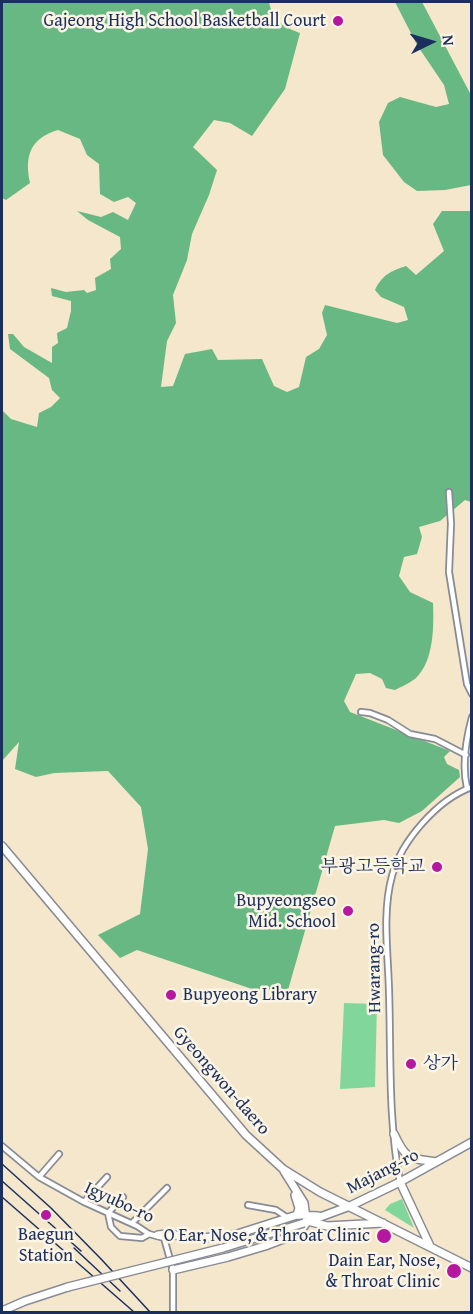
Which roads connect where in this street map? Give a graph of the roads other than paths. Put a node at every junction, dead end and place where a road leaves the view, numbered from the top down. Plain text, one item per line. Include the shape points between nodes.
1 (448, 492) dead end
2 (471, 694) edge
3 (361, 712) dead end
4 (471, 717) edge
5 (466, 755) junction
6 (469, 787) edge
7 (2, 846) edge
8 (394, 1134) junction
9 (471, 1142) edge
10 (2, 1146) edge
11 (59, 1154) dead end
12 (436, 1162) junction
13 (283, 1169) junction
14 (39, 1177) junction
15 (107, 1177) dead end
16 (400, 1182) junction
17 (167, 1188) dead end
18 (123, 1197) dead end
19 (84, 1202) junction
20 (248, 1205) dead end
21 (350, 1206) junction
22 (108, 1213) junction
23 (297, 1215) junction
24 (288, 1218) junction
25 (306, 1220) junction
26 (132, 1223) junction
27 (384, 1223) junction
28 (149, 1234) junction
29 (158, 1235) junction
30 (430, 1246) junction
31 (471, 1268) edge
32 (173, 1270) junction
33 (2, 1311) edge
34 (173, 1312) edge

1 - 2 street via 449,572
3 - 5 street via 370,712 410,734 435,739
4 - 5 street
5 - 6 street via 465,778
6 - 8 street, Hwarang-ro via 446,801 416,830 400,854 392,876 387,919
7 - 13 main road, Gyeongwon-daero via 246,1135
8 - 12 main road via 408,1156
8 - 16 street, Hwarang-ro
9 - 12 main road, Majang-ro
10 - 14 street, Igyubo-ro
11 - 14 street
12 - 16 main road, Majang-ro
13 - 21 main road, Gyeongwon-daero
13 - 23 main road via 299,1204
13 - 25 main road via 304,1203
14 - 19 street, Igyubo-ro
15 - 19 street
16 - 21 main road, Majang-ro
16 - 30 main road
17 - 26 street
18 - 22 street
19 - 22 street, Igyubo-ro
20 - 24 street via 276,1210
21 - 25 main road, Majang-ro
21 - 27 main road, Gyeongwon-daero
22 - 26 street, Igyubo-ro
22 - 28 street via 111,1227 120,1236 142,1238
23 - 24 main road
23 - 25 main road
24 - 29 main road via 231,1236
25 - 27 main road via 327,1226
25 - 32 main road via 299,1233 265,1246
25 - 33 main road, Majang-ro, bridge via 223,1248 68,1287
26 - 28 street, Igyubo-ro
27 - 30 main road, Gyeongwon-daero
28 - 29 street, Igyubo-ro
29 - 32 street, Igyubo-ro via 167,1243
30 - 31 main road, Gyeongwon-daero
32 - 34 street, Igyubo-ro

